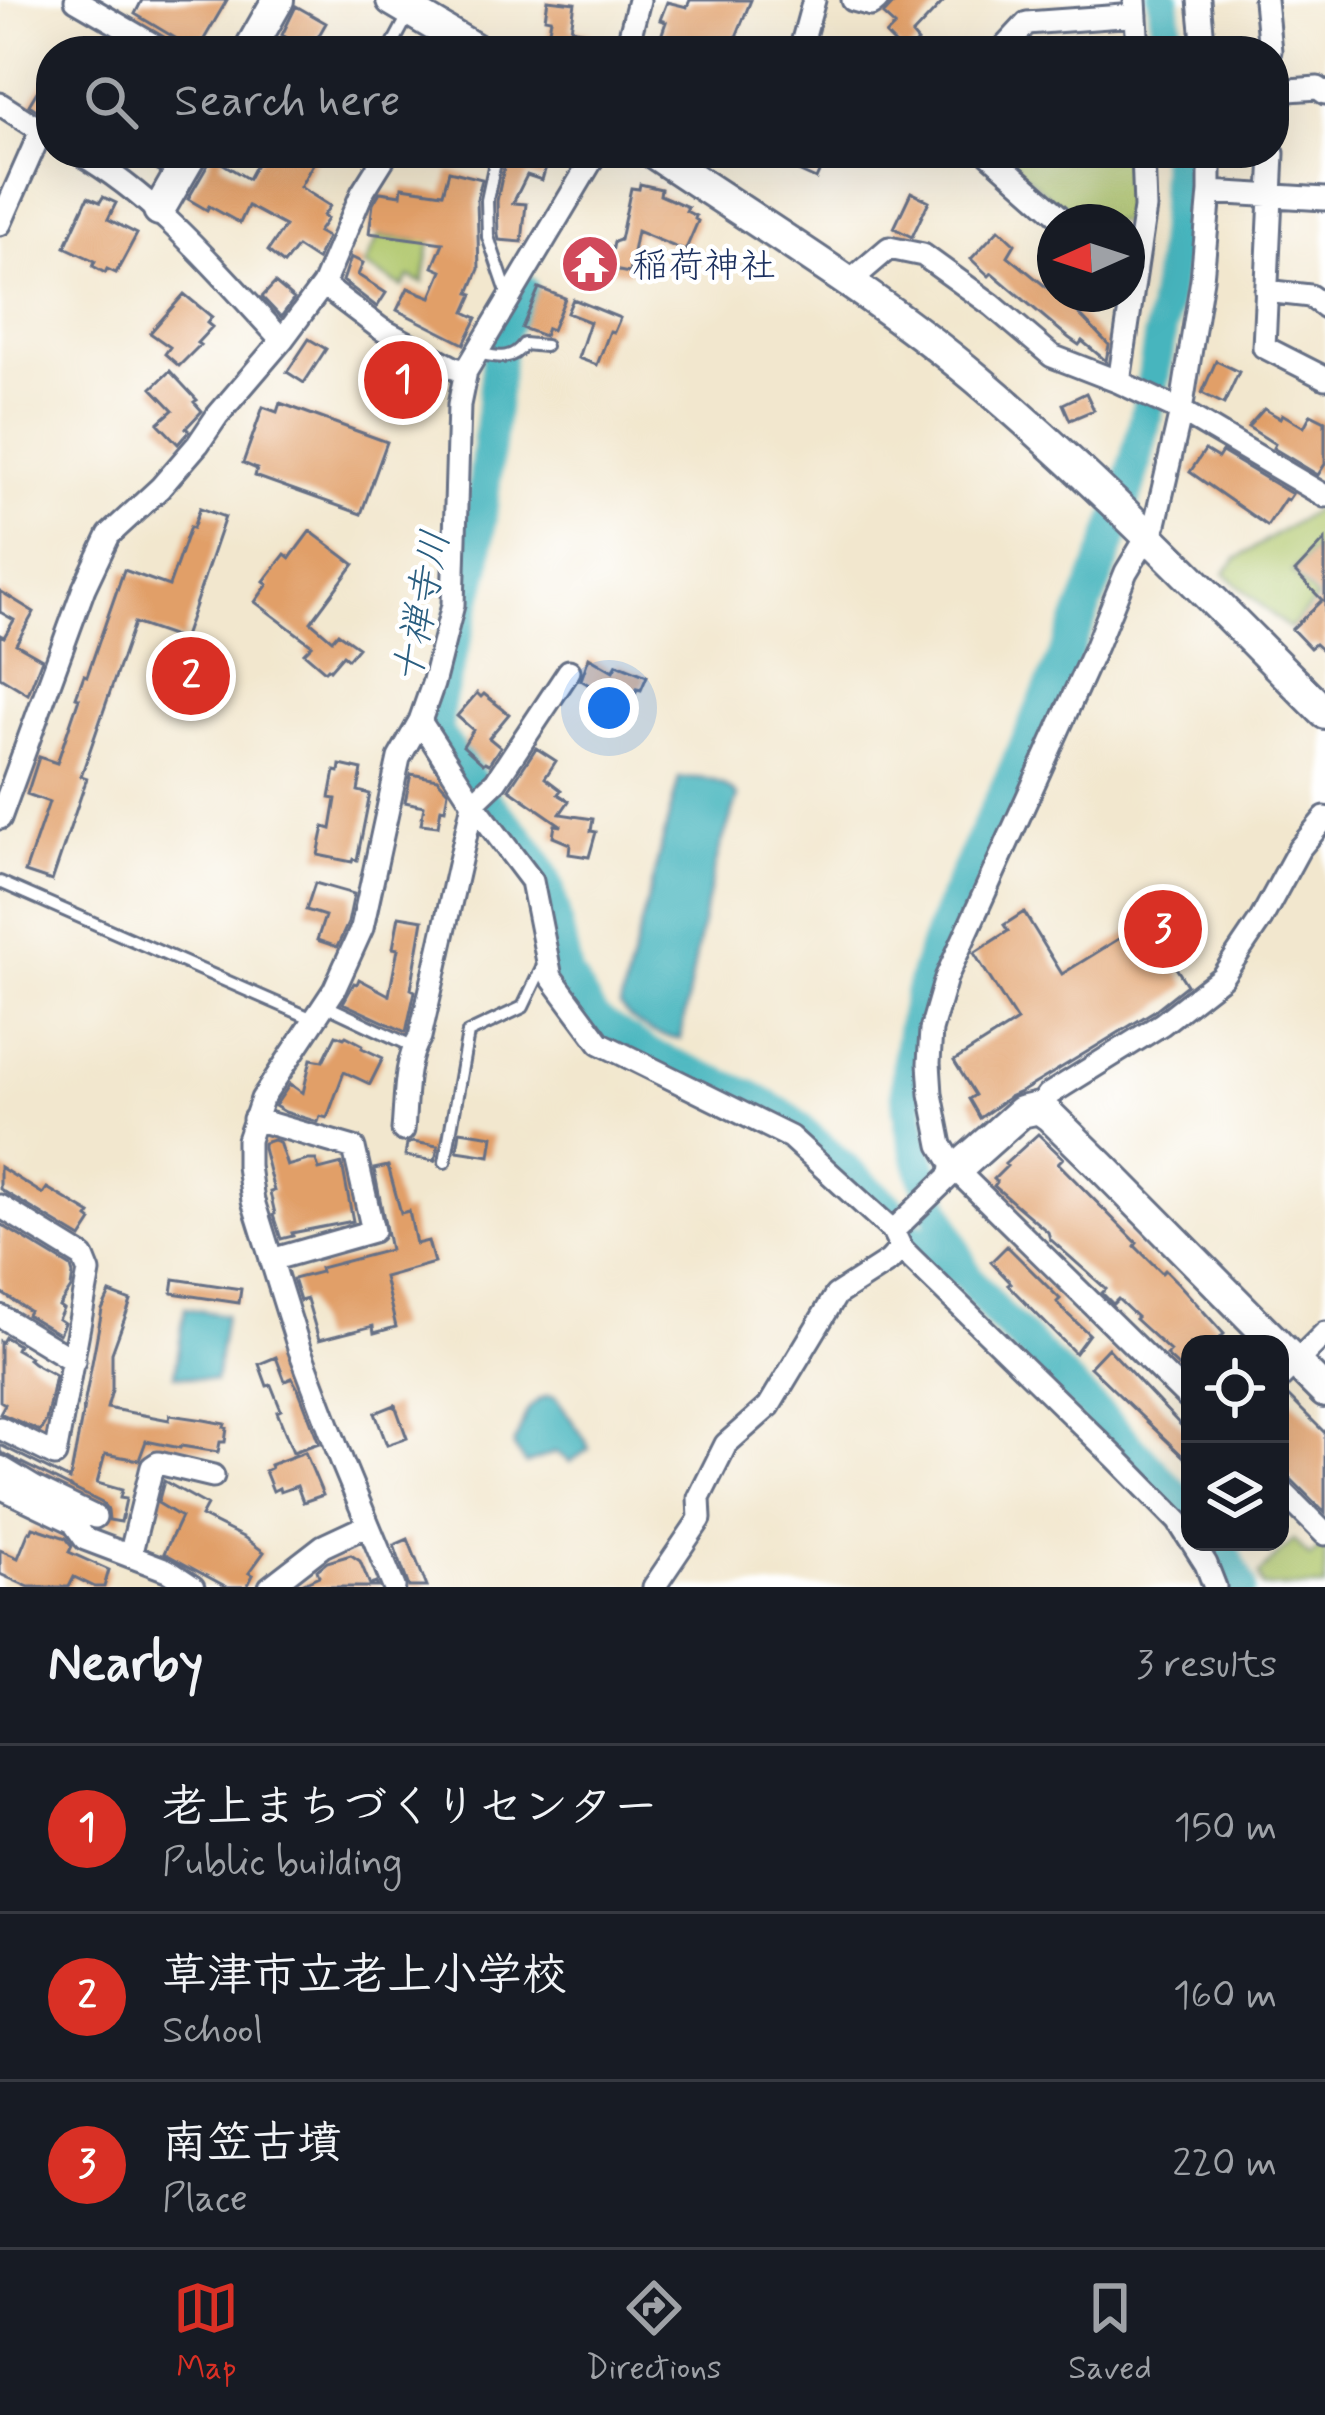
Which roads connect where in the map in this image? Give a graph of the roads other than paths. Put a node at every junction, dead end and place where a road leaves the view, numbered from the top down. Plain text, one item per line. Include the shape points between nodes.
1 (76, 0) edge
2 (278, 0) edge
3 (639, 0) edge
4 (814, 0) edge
5 (853, 0) edge
6 (877, 0) edge
7 (1026, 0) edge
8 (1199, 0) edge
9 (1265, 0) edge
10 (406, 5) edge
11 (1135, 8) edge
12 (1027, 23) junction
13 (138, 36) edge
14 (258, 36) edge
15 (395, 36) edge
16 (447, 36) edge
17 (630, 36) edge
18 (804, 36) edge
19 (1015, 36) edge
20 (1203, 36) edge
21 (1269, 36) edge
22 (1289, 91) edge
23 (1325, 93) edge
24 (0, 104) edge
25 (36, 127) edge
26 (36, 154) edge
27 (105, 168) edge
28 (183, 168) edge
29 (378, 168) edge
30 (494, 168) edge
31 (587, 168) edge
32 (676, 168) edge
33 (1005, 168) edge
34 (1144, 168) edge
35 (1210, 168) edge
36 (1273, 168) edge
37 (1210, 192) junction
38 (1272, 195) junction
39 (1325, 199) edge
40 (1046, 204) edge
41 (1145, 204) edge
42 (160, 210) junction
43 (0, 224) edge
44 (848, 283) junction
45 (323, 285) junction
46 (1266, 291) junction
47 (508, 296) junction
48 (1325, 307) edge
49 (1130, 312) edge
50 (283, 340) junction
51 (545, 346) dead end
52 (471, 362) junction
53 (1325, 378) edge
54 (1126, 385) junction
55 (1172, 407) junction
56 (1325, 496) edge
57 (1148, 536) junction
58 (569, 671) dead end
59 (1325, 713) edge
60 (420, 721) junction
61 (479, 798) junction
62 (0, 818) edge
63 (1325, 818) edge
64 (0, 882) edge
65 (546, 960) junction
66 (318, 1012) junction
67 (414, 1047) junction
68 (1039, 1108) junction
69 (254, 1119) junction
70 (403, 1130) dead end
71 (445, 1162) dead end
72 (948, 1178) junction
73 (0, 1206) edge
74 (897, 1239) junction
75 (271, 1259) junction
76 (0, 1316) edge
77 (1325, 1334) edge
78 (1261, 1335) edge
79 (1289, 1355) edge
80 (74, 1361) junction
81 (1289, 1363) edge
82 (1181, 1392) edge
83 (1325, 1392) edge
84 (0, 1428) edge
85 (0, 1467) edge
86 (213, 1476) dead end
87 (2, 1493) edge
88 (1289, 1498) edge
89 (95, 1517) dead end
90 (368, 1525) junction
91 (1181, 1526) edge
92 (1325, 1534) edge
93 (1198, 1551) edge
94 (130, 1556) junction
95 (193, 1587) edge
96 (270, 1587) edge
97 (394, 1587) edge
98 (654, 1587) edge
99 (1215, 1587) edge

1 - 13 street
2 - 14 street
3 - 17 street
4 - 18 street
5 - 6 street
7 - 12 street
8 - 20 street
9 - 21 street
10 - 15 lane
10 - 16 street
11 - 12 street
12 - 19 street
22 - 23 street
24 - 25 street
26 - 43 street
27 - 42 street
28 - 42 street
29 - 45 street
30 - 47 lane via 488,237
31 - 47 street
32 - 44 street
33 - 40 street
34 - 41 street
35 - 37 street
36 - 38 street
37 - 38 street
37 - 55 street via 1202,279
38 - 39 street
38 - 46 street
42 - 50 street
44 - 54 street via 890,248 923,255 1052,356
44 - 57 street via 972,375
45 - 50 street
45 - 52 street via 454,368
46 - 48 street via 1310,296
46 - 53 street via 1264,346
47 - 52 street
49 - 54 street
50 - 62 street via 160,488 109,535
51 - 52 lane via 524,344 504,358
52 - 60 street via 459,404 453,605
54 - 55 street
55 - 56 street
55 - 57 street
57 - 59 street
57 - 72 street via 946,978 929,1063
58 - 61 street
60 - 61 street
60 - 66 street via 399,758 362,928
61 - 65 street via 532,881
61 - 67 street
63 - 68 street via 1222,977
64 - 66 lane
65 - 71 lane via 523,1007 468,1033
65 - 74 street via 600,1043 790,1137
66 - 67 lane
66 - 69 street
67 - 70 street
68 - 72 street via 1021,1112
68 - 78 street
69 - 75 street via 248,1166
69 - 75 street via 354,1148 373,1231
72 - 74 street
72 - 82 street
73 - 80 street via 83,1258 89,1273
74 - 91 street
74 - 98 street via 889,1261 836,1295 769,1406 726,1444 699,1498 700,1519
75 - 90 street
76 - 80 street
77 - 79 street
80 - 84 street via 56,1455
81 - 83 street
85 - 89 street
86 - 94 street via 152,1467
87 - 94 street
88 - 92 street
90 - 96 street via 323,1546
90 - 97 street
93 - 99 street
94 - 95 street

